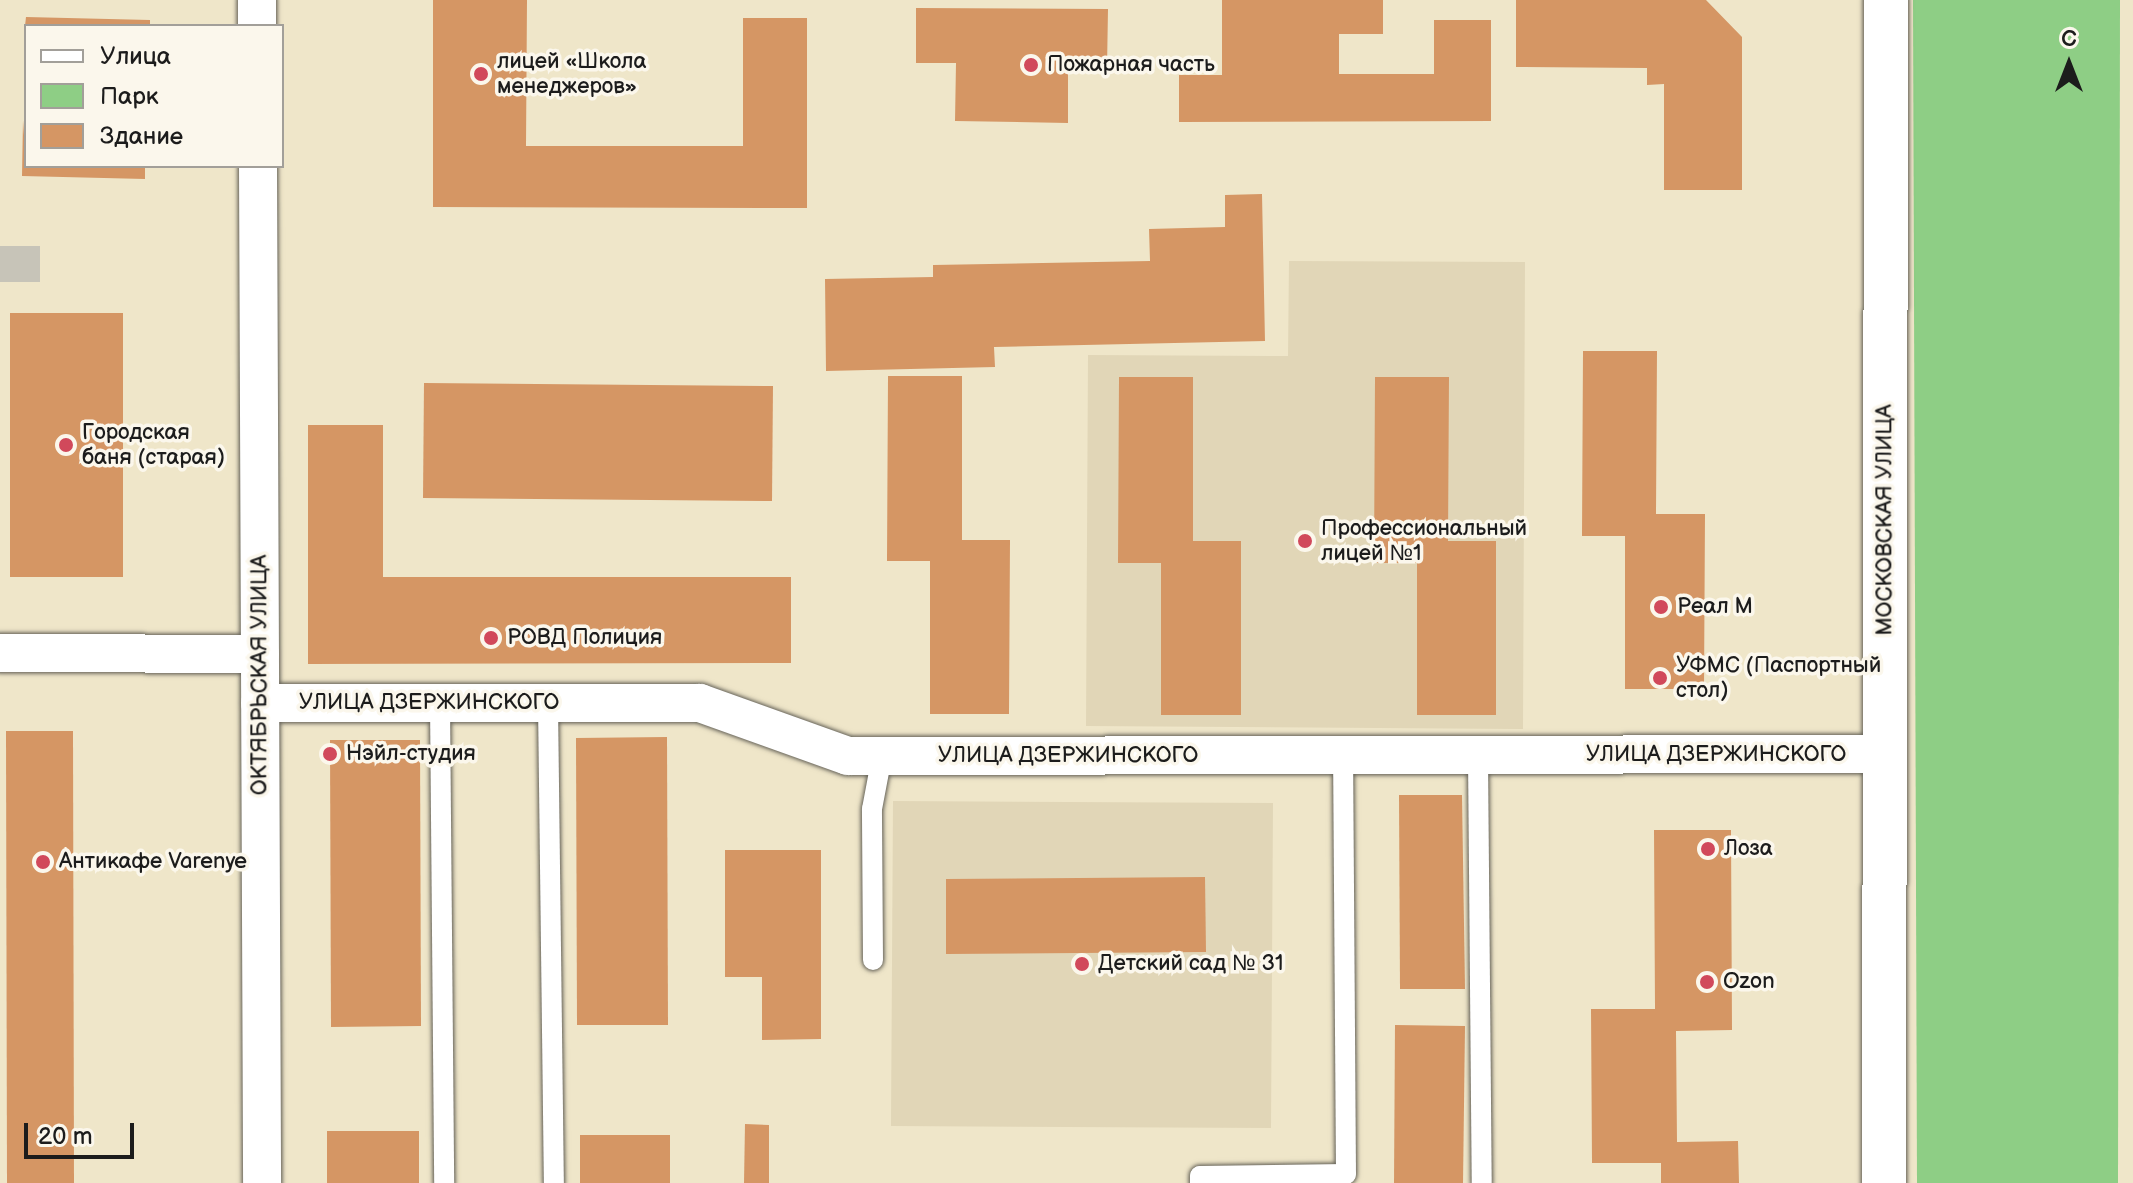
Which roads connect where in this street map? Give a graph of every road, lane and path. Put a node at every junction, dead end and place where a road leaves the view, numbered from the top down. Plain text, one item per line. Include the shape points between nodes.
1 (257, 0) edge
2 (1886, 0) edge
3 (257, 24) edge
4 (258, 168) edge
5 (0, 653) edge
6 (260, 654) junction
7 (260, 703) junction
8 (440, 703) junction
9 (548, 703) junction
10 (1885, 754) junction
11 (882, 756) junction
12 (1478, 756) junction
13 (1343, 757) junction
14 (873, 960) dead end
15 (262, 1183) edge
16 (444, 1183) edge
17 (554, 1183) edge
18 (1200, 1183) edge
19 (1482, 1183) edge
20 (1884, 1183) edge

1 - 3 street
2 - 10 main road, МОСКОВСКАЯ УЛИЦА
4 - 6 street, ОКТЯБРЬСКАЯ УЛИЦА
5 - 6 street
6 - 7 street, ОКТЯБРЬСКАЯ УЛИЦА
7 - 8 street, УЛИЦА ДЗЕРЖИНСКОГО
7 - 15 street, ОКТЯБРЬСКАЯ УЛИЦА
8 - 9 street, УЛИЦА ДЗЕРЖИНСКОГО
8 - 16 lane
9 - 11 street, УЛИЦА ДЗЕРЖИНСКОГО via 700,703 848,756
9 - 17 lane
10 - 12 street, УЛИЦА ДЗЕРЖИНСКОГО
10 - 20 main road, МОСКОВСКАЯ УЛИЦА
11 - 13 street, УЛИЦА ДЗЕРЖИНСКОГО
11 - 14 lane via 872,809
12 - 13 street, УЛИЦА ДЗЕРЖИНСКОГО
12 - 19 lane
13 - 18 lane via 1346,1174 1200,1176

